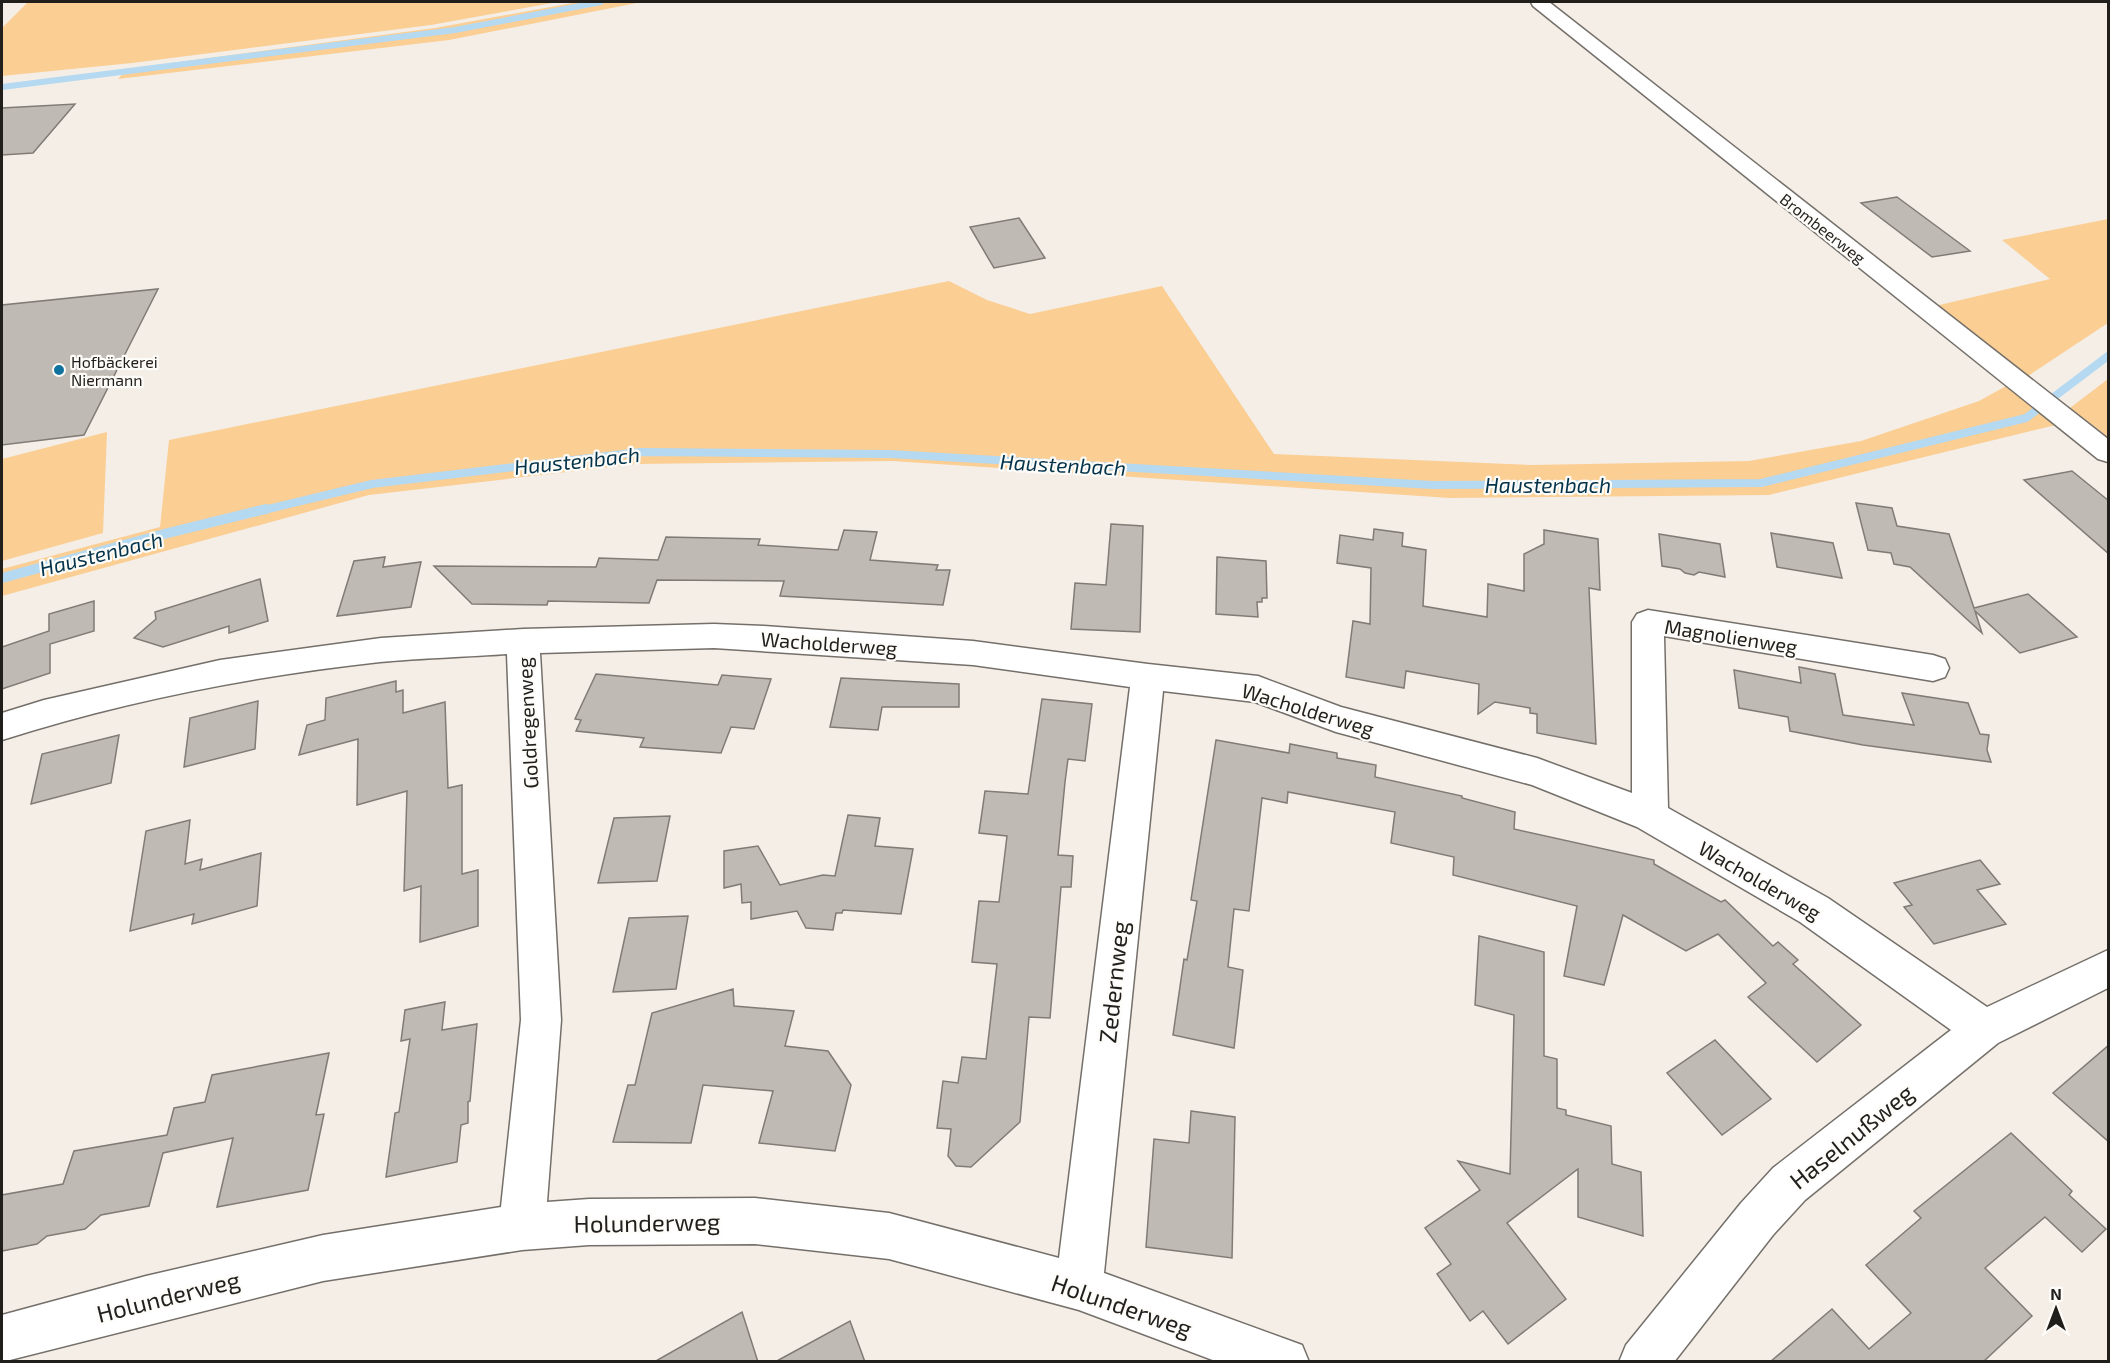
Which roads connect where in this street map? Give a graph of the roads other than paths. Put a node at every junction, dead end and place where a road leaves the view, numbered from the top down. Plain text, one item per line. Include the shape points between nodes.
1 (1539, 2) edge
2 (2109, 453) edge
3 (523, 641) junction
4 (1933, 668) dead end
5 (1148, 677) junction
6 (2, 726) edge
7 (1650, 816) junction
8 (2109, 968) edge
9 (1984, 1029) junction
10 (522, 1227) junction
11 (1079, 1287) junction
12 (2, 1339) edge
13 (1285, 1362) edge
14 (1643, 1362) edge

1 - 2 street, Brombeerweg
3 - 5 street, Wacholderweg via 764,638 973,652
3 - 6 street, Goldregenweg via 381,650 220,673
3 - 10 street, Goldregenweg via 541,1020
4 - 7 street, Magnolienweg via 1648,622
5 - 7 street, Wacholderweg via 1258,689 1336,719 1537,772
5 - 11 street, Zedernweg
7 - 9 street, Wacholderweg via 1814,910
8 - 9 street, Haselnußweg
9 - 14 street, Haselnußweg via 1789,1184
10 - 11 street, Holunderweg via 589,1222 755,1221 889,1236
10 - 12 street, Holunderweg via 323,1258
11 - 13 street, Holunderweg

